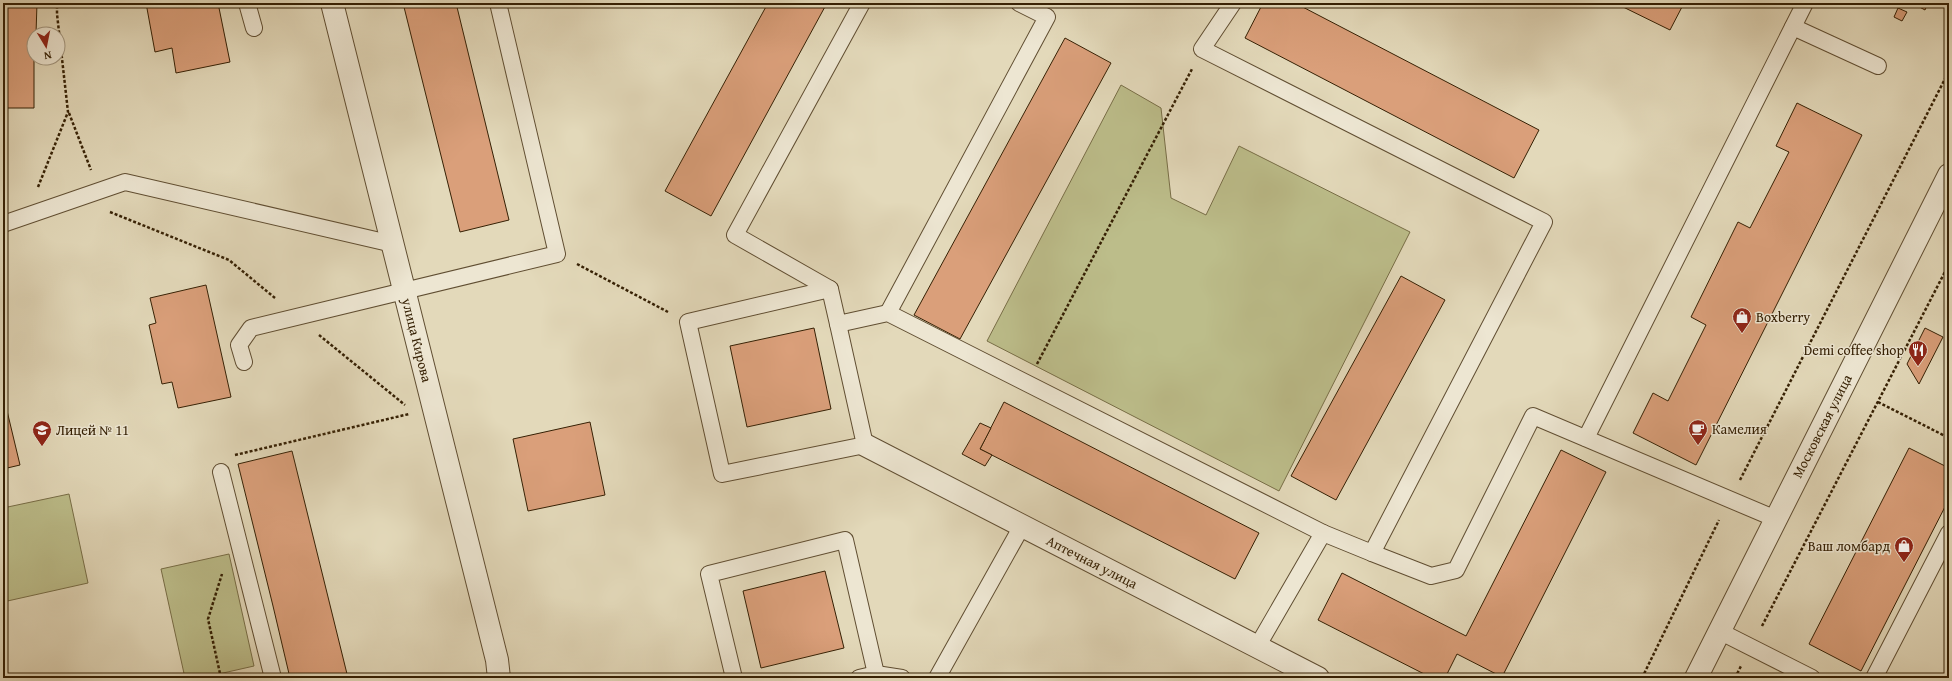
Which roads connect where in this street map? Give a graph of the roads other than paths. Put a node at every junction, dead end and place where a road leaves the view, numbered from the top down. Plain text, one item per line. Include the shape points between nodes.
1 (247, 3) edge
2 (332, 3) edge
3 (498, 3) edge
4 (862, 3) edge
5 (1019, 3) edge
6 (1233, 3) edge
7 (1805, 3) edge
8 (1793, 27) junction
9 (254, 28) dead end
10 (1878, 66) dead end
11 (1949, 175) edge
12 (3, 224) edge
13 (393, 244) junction
14 (830, 288) junction
15 (405, 290) junction
16 (888, 314) junction
17 (838, 324) junction
18 (244, 362) dead end
19 (1586, 438) junction
20 (865, 445) junction
21 (221, 472) road end
22 (1776, 519) junction
23 (1022, 526) junction
24 (1323, 533) junction
25 (1949, 534) edge
26 (1372, 553) junction
27 (1719, 631) junction
28 (1257, 647) junction
29 (876, 674) junction
30 (273, 678) edge
31 (499, 678) edge
32 (734, 678) edge
33 (859, 678) edge
34 (902, 678) edge
35 (937, 678) edge
36 (1318, 678) edge
37 (1696, 678) edge
38 (1812, 678) edge
39 (1874, 678) edge

1 - 9 lane
2 - 13 street, улица Кирова
3 - 15 lane via 556,254
4 - 14 lane via 735,234
5 - 16 lane via 1047,17
6 - 26 lane via 1202,49 1544,222
7 - 8 lane
8 - 10 lane
8 - 19 lane
11 - 22 street, Московская улица
12 - 13 lane via 125,182
13 - 15 street, улица Кирова
14 - 17 lane
14 - 20 lane via 688,322 722,474
15 - 18 lane via 251,328 239,345
15 - 31 street, улица Кирова via 425,411 498,660
16 - 17 lane
16 - 24 lane
17 - 20 lane
19 - 22 lane
19 - 26 lane via 1533,416 1456,570 1431,576
20 - 23 street, Аптечная улица
21 - 30 lane
22 - 27 street, Московская улица
23 - 28 street, Аптечная улица
23 - 35 lane
24 - 26 lane
24 - 28 lane
25 - 39 lane
27 - 37 street, Московская улица
27 - 38 lane
28 - 36 street, Аптечная улица
29 - 32 lane via 845,540 708,574
29 - 33 lane
29 - 34 lane

